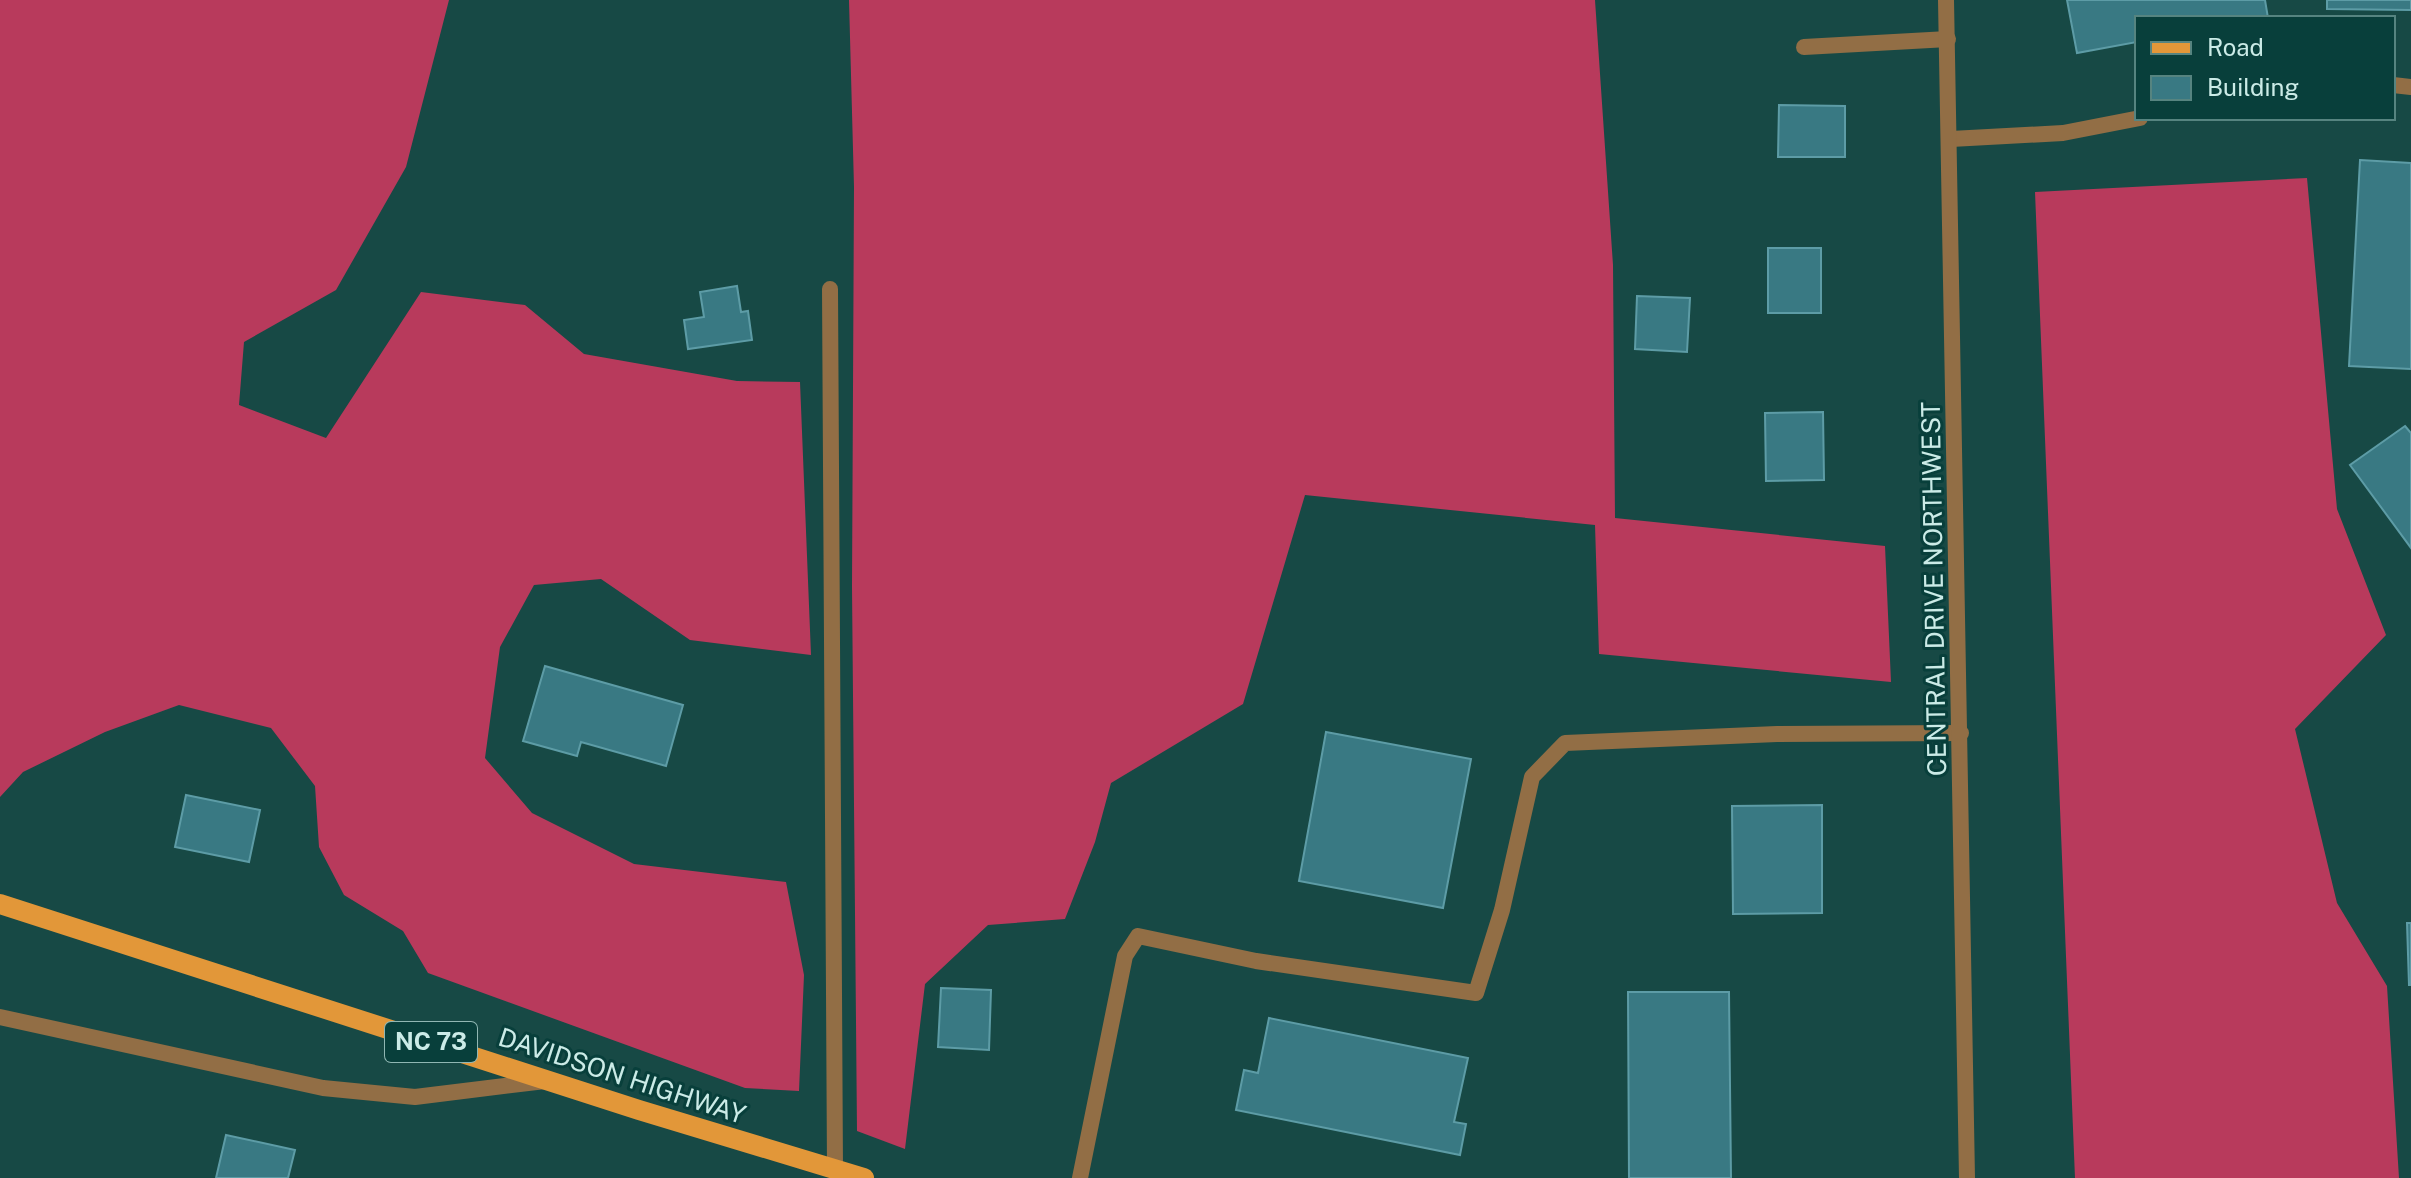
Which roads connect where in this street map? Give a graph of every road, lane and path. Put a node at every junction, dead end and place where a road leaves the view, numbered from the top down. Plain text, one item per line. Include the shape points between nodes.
1 (1946, 0) edge
2 (1948, 39) junction
3 (1804, 47) dead end
4 (2135, 119) edge
5 (1951, 139) junction
6 (830, 289) dead end
7 (1961, 733) junction
8 (0, 904) edge
9 (0, 1017) edge
10 (551, 1080) junction
11 (835, 1169) junction
12 (864, 1178) edge
13 (1080, 1178) edge
14 (1967, 1178) edge

1 - 2 street, CENTRAL DRIVE NORTHWEST
2 - 3 street
2 - 5 street, CENTRAL DRIVE NORTHWEST
4 - 5 street via 2063,133
5 - 7 street, CENTRAL DRIVE NORTHWEST
6 - 11 street
7 - 13 street via 1565,743 1532,777 1502,910 1476,993 1256,961 1138,936 1125,956
7 - 14 street, CENTRAL DRIVE NORTHWEST
8 - 10 main road, DAVIDSON HIGHWAY / NC 73
9 - 10 street via 323,1088 415,1097
10 - 11 main road, DAVIDSON HIGHWAY / NC 73
11 - 12 main road, DAVIDSON HIGHWAY / NC 73

